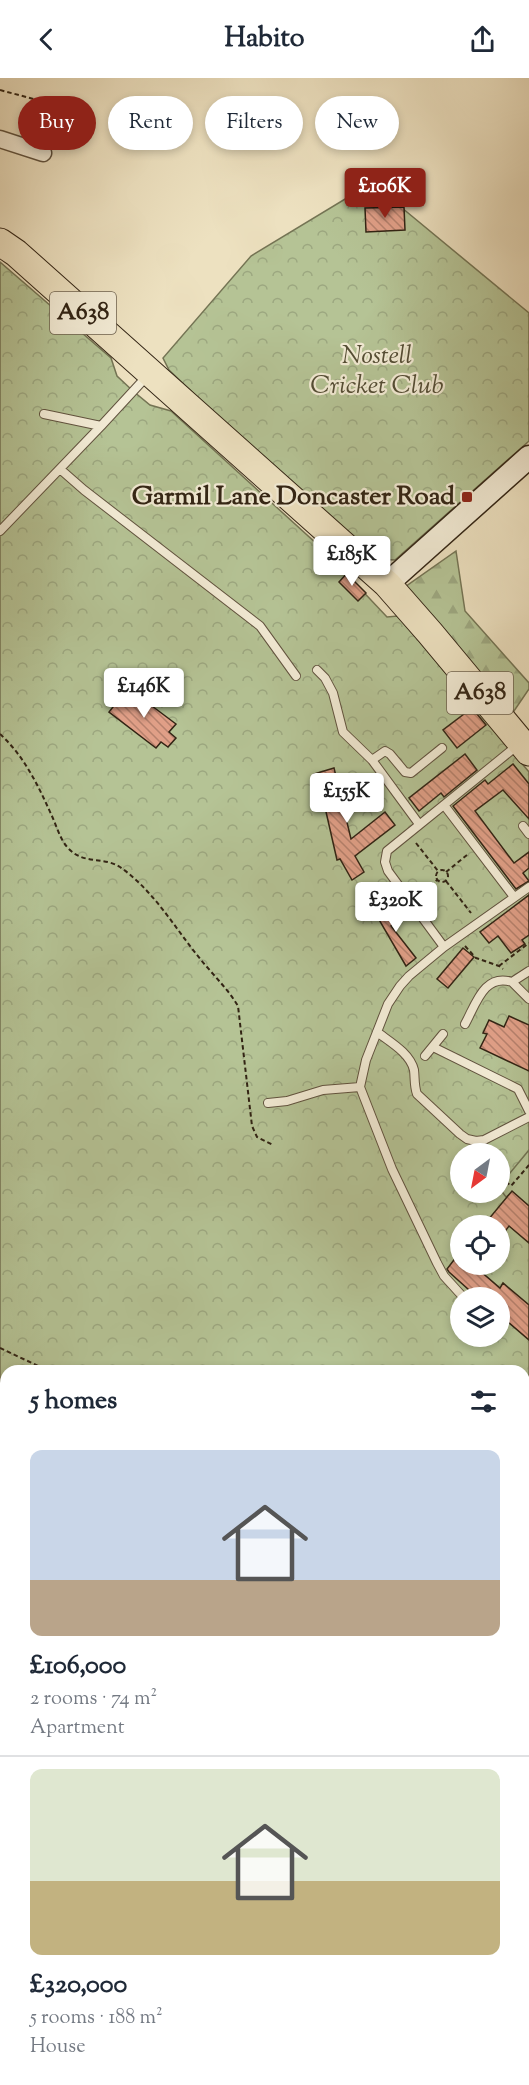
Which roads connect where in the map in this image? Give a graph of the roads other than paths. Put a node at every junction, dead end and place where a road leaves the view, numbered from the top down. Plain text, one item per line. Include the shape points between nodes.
1 (0, 139) edge
2 (43, 153) dead end
3 (8, 248) edge
4 (150, 373) junction
5 (44, 414) dead end
6 (101, 426) junction
7 (529, 457) edge
8 (60, 469) junction
9 (0, 531) edge
10 (387, 584) junction
11 (317, 670) dead end
12 (296, 676) dead end
13 (442, 748) dead end
14 (525, 748) edge
15 (372, 760) junction
16 (444, 805) junction
17 (419, 824) junction
18 (523, 826) dead end
19 (529, 834) edge
20 (529, 886) edge
21 (514, 897) junction
22 (444, 946) junction
23 (529, 970) edge
24 (513, 981) junction
25 (529, 999) edge
26 (465, 1024) dead end
27 (377, 1032) junction
28 (443, 1034) dead end
29 (433, 1047) junction
30 (425, 1056) dead end
31 (360, 1087) junction
32 (268, 1103) dead end
33 (529, 1111) edge
34 (529, 1118) edge
35 (454, 1287) edge

1 - 2 street
3 - 4 highway, A638
4 - 6 lane
4 - 10 highway, A638
5 - 6 lane
6 - 8 lane
7 - 10 main road
8 - 9 lane
8 - 12 lane via 260,626
10 - 14 highway, A638
11 - 15 lane via 333,693 343,732
13 - 15 lane via 411,773 405,772 385,751
14 - 16 lane
15 - 17 lane
16 - 17 lane
16 - 21 lane
17 - 22 lane via 387,851 385,862
18 - 19 lane
20 - 21 lane
21 - 22 lane
22 - 27 lane via 400,986
23 - 24 lane
24 - 25 lane
24 - 26 lane via 489,983
27 - 31 lane
27 - 34 lane via 408,1059 417,1094 467,1139 484,1140
28 - 29 lane
29 - 30 lane
29 - 33 lane via 518,1089
31 - 32 lane via 323,1090
31 - 35 lane via 392,1169 436,1263

